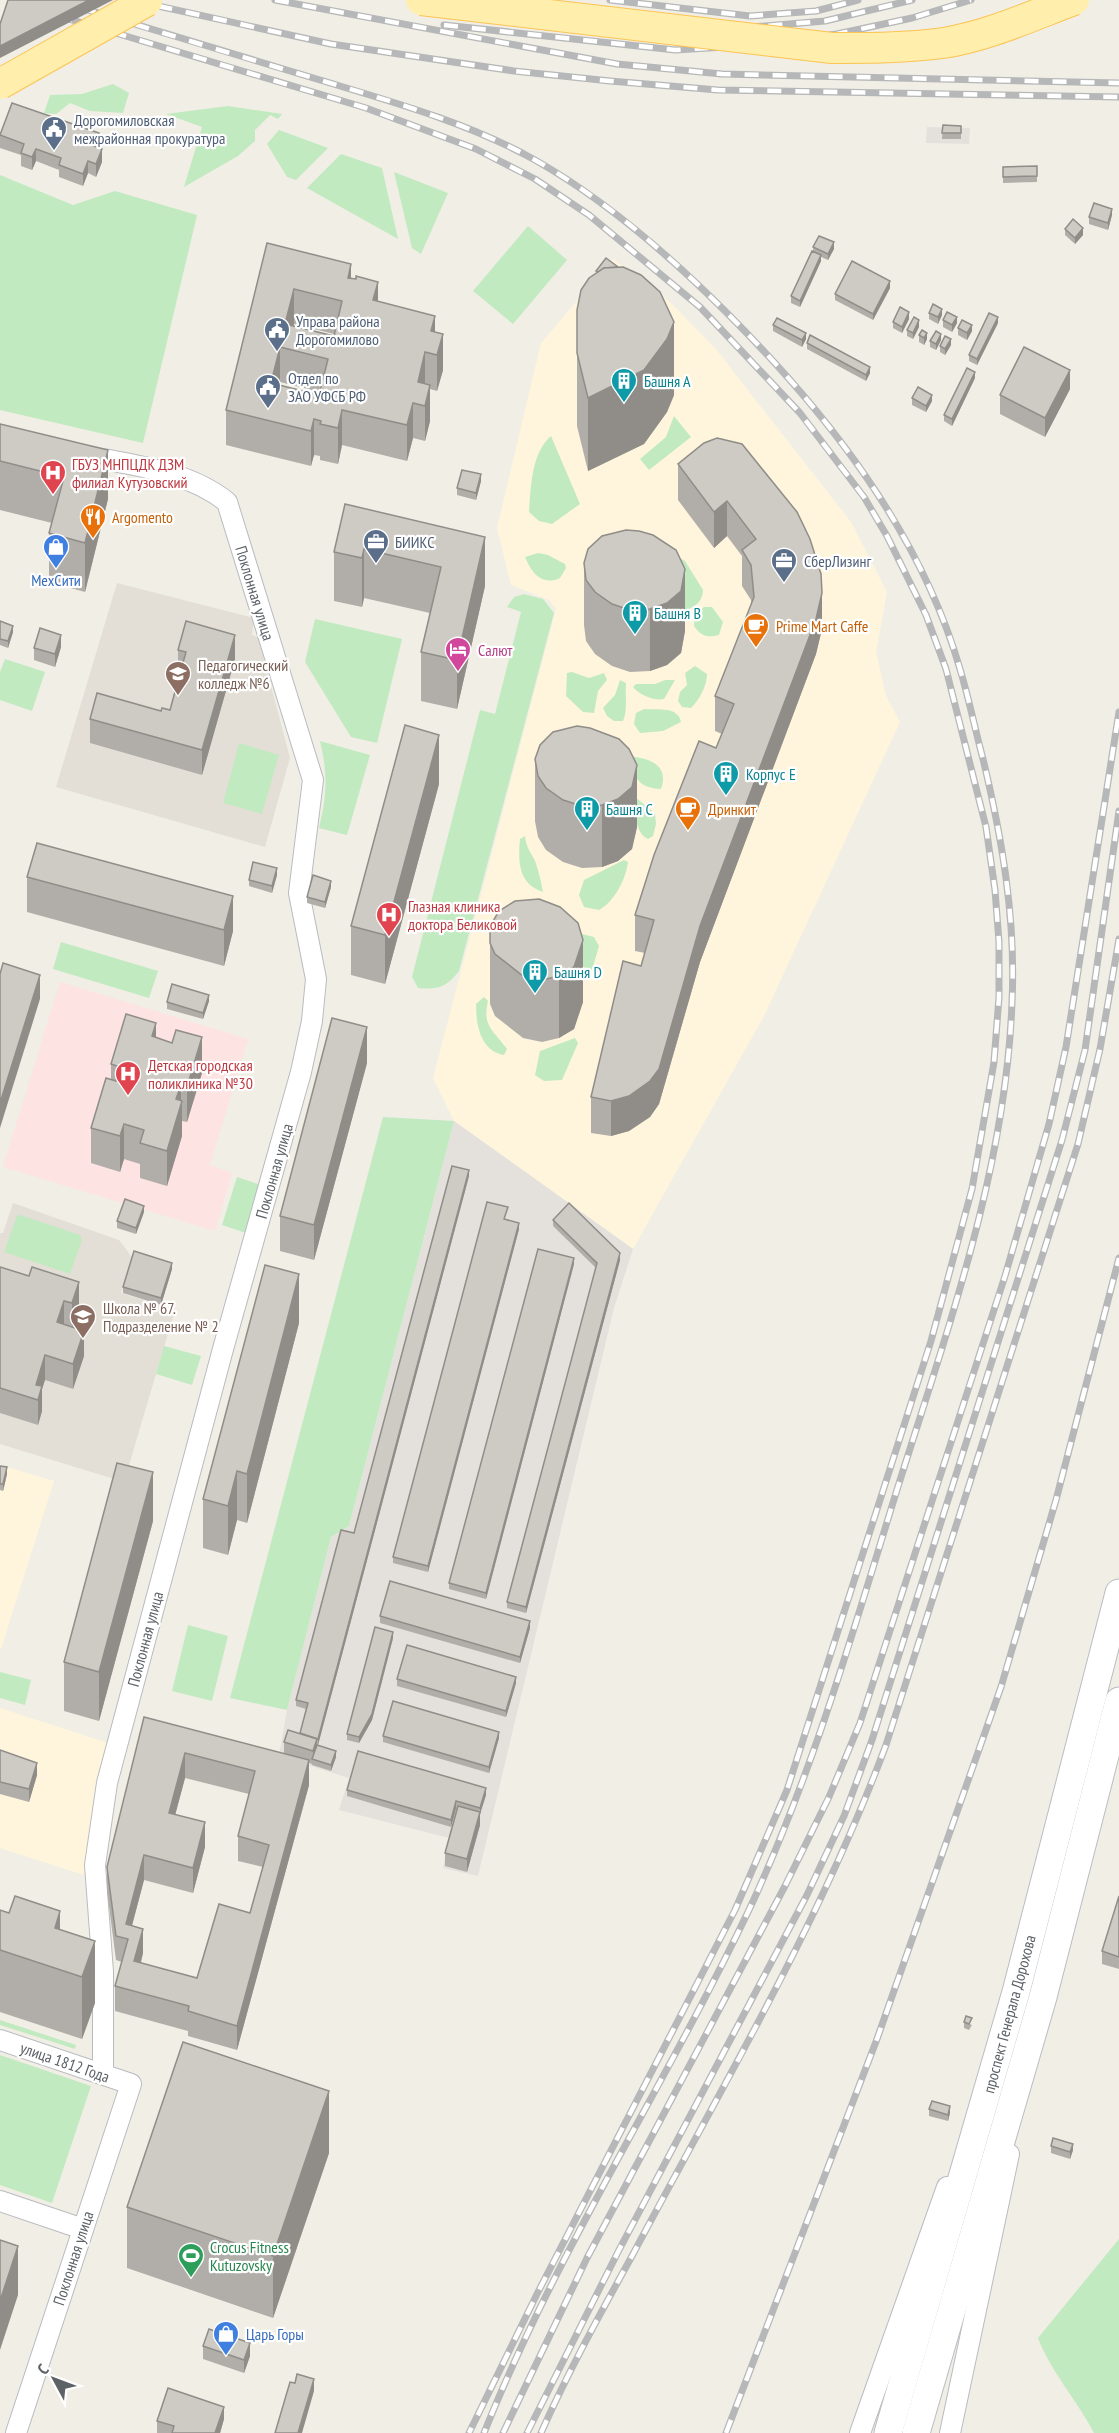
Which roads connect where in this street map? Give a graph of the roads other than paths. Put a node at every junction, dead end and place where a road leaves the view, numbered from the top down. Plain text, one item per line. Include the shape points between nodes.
1 (421, 0) edge
2 (1074, 0) edge
3 (147, 1) edge
4 (0, 84) edge
5 (62, 450) edge
6 (1119, 1593) edge
7 (1119, 1701) edge
8 (1016, 1992) junction
9 (1043, 1997) junction
10 (0, 2040) edge
11 (103, 2074) junction
12 (131, 2084) joint
13 (0, 2201) edge
14 (83, 2229) junction
15 (16, 2433) edge
16 (860, 2433) edge
17 (888, 2433) edge
18 (916, 2433) edge
19 (950, 2433) edge

1 - 2 main road, bridge via 832,48 944,43 990,32
3 - 4 main road, bridge
5 - 11 street, Поклонная улица via 153,469 216,493 226,502 313,780 299,893 316,979 312,1021 107,1783 95,1864 103,1972
6 - 8 main road, проспект Генерала Дорохова
7 - 9 main road, проспект Генерала Дорохова
8 - 16 street
8 - 17 main road, проспект Генерала Дорохова
9 - 18 main road, проспект Генерала Дорохова
9 - 19 street
10 - 11 street, улица 1812 Года
11 - 12 street, улица 1812 Года
12 - 14 street, Поклонная улица
13 - 14 street
14 - 15 street, Поклонная улица

